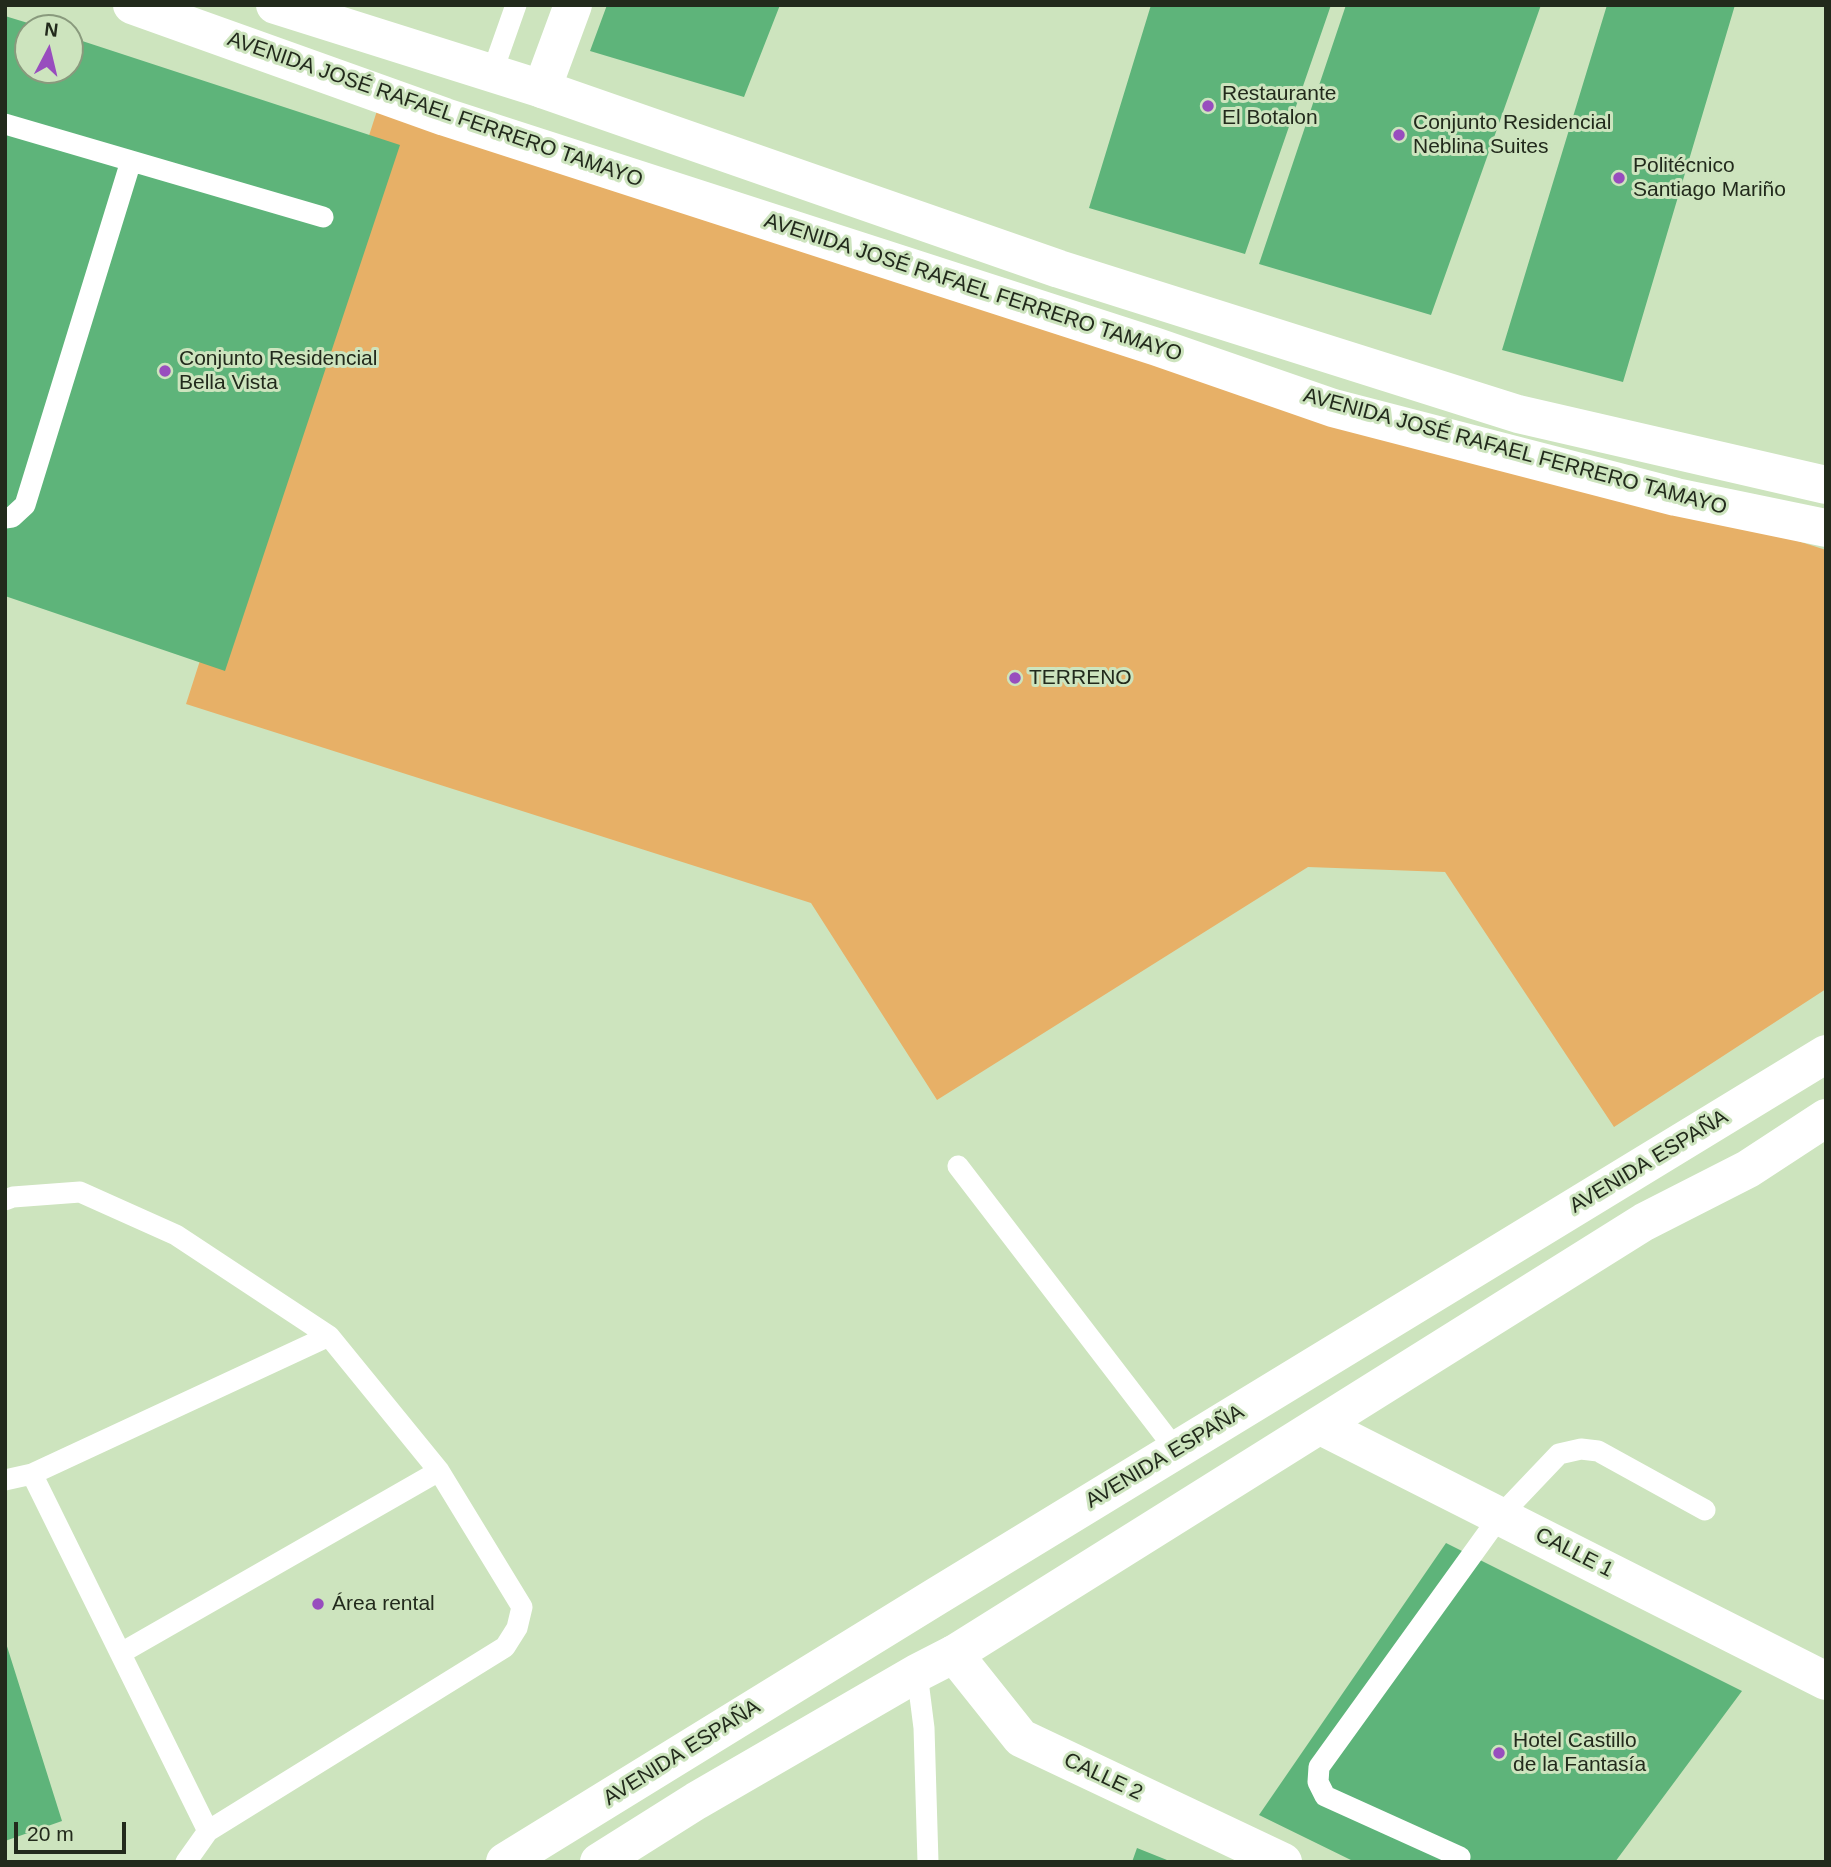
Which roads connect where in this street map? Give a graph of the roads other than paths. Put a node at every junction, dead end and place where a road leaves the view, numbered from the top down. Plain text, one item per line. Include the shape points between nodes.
1 (132, 5) edge
2 (275, 5) edge
3 (516, 5) edge
4 (573, 5) edge
5 (492, 73) junction
6 (542, 89) junction
7 (5, 124) edge
8 (131, 161) junction
9 (323, 217) dead end
10 (1826, 485) edge
11 (5, 518) edge
12 (1826, 528) edge
13 (1826, 1054) edge
14 (1826, 1118) edge
15 (958, 1166) dead end
16 (5, 1200) edge
17 (329, 1336) junction
18 (1321, 1426) junction
19 (1176, 1450) junction
20 (439, 1471) junction
21 (32, 1474) junction
22 (5, 1480) edge
23 (1705, 1510) dead end
24 (1500, 1516) junction
25 (121, 1653) junction
26 (954, 1654) junction
27 (917, 1673) junction
28 (1826, 1681) edge
29 (208, 1831) junction
30 (1460, 1857) dead end
31 (186, 1862) edge
32 (505, 1862) edge
33 (599, 1862) edge
34 (928, 1862) edge
35 (1283, 1862) edge

1 - 12 street, AVENIDA JOSÉ RAFAEL FERRERO TAMAYO via 445,117 1333,408 1676,498
2 - 5 street, AVENIDA JOSÉ RAFAEL FERRERO TAMAYO
3 - 5 lane
4 - 6 street
5 - 6 street, AVENIDA JOSÉ RAFAEL FERRERO TAMAYO
6 - 10 street, AVENIDA JOSÉ RAFAEL FERRERO TAMAYO via 1059,269 1505,410
7 - 8 lane
8 - 9 lane
8 - 11 lane via 25,505
13 - 19 street, AVENIDA ESPAÑA
14 - 18 street via 1748,1169 1644,1222
15 - 19 lane
16 - 17 lane via 80,1192 176,1235
17 - 20 lane
17 - 21 lane
18 - 24 street, CALLE 1
18 - 26 street
19 - 32 street, AVENIDA ESPAÑA
20 - 25 lane
20 - 29 lane via 522,1606 517,1628 505,1647
21 - 22 lane
21 - 25 lane
23 - 24 lane via 1598,1451 1581,1449 1559,1454
24 - 28 street, CALLE 1
24 - 30 lane via 1319,1768 1318,1782 1325,1796
25 - 29 lane
26 - 27 street
26 - 35 street, CALLE 2 via 1021,1738
27 - 33 street
27 - 34 lane via 924,1728
29 - 31 lane

